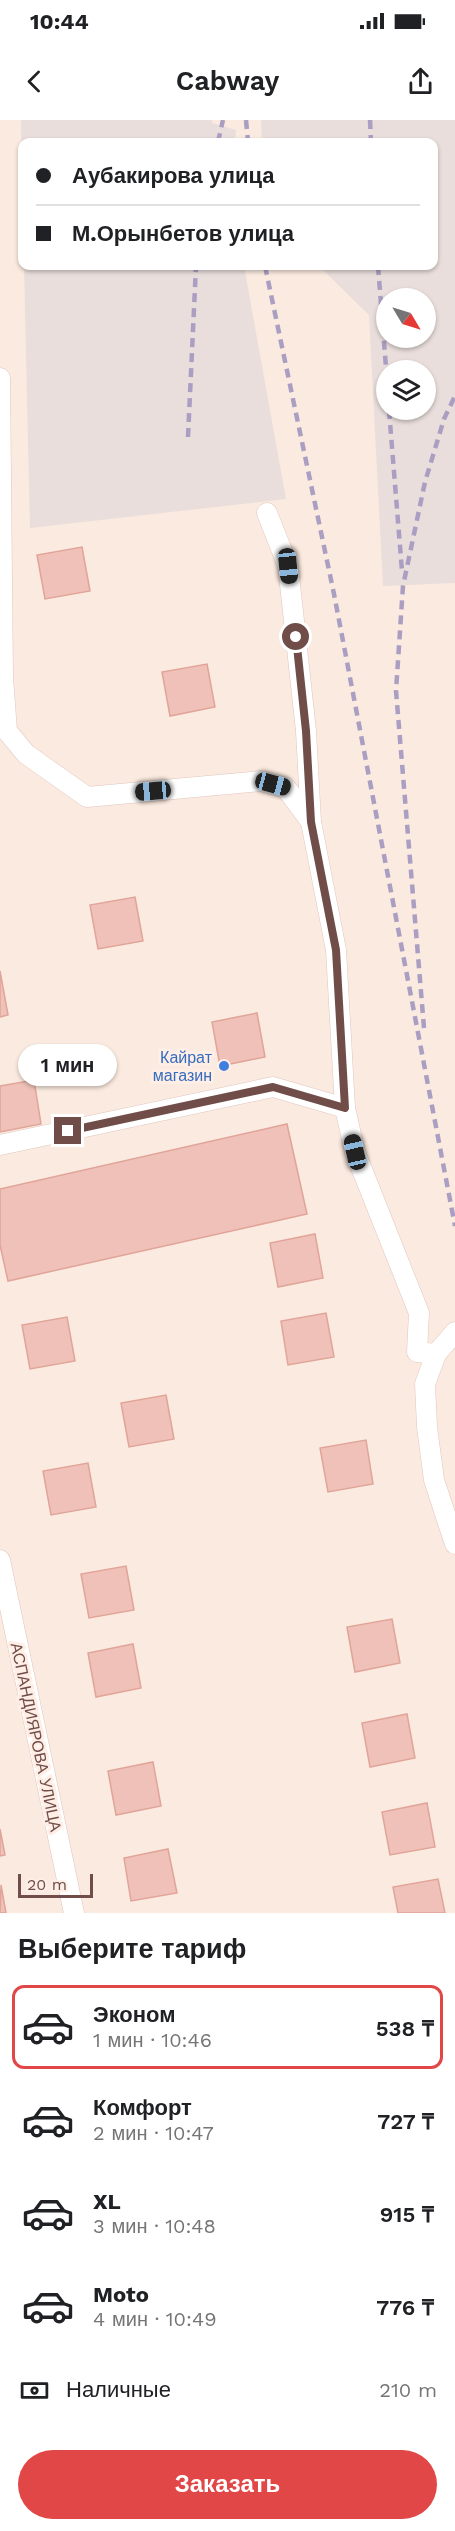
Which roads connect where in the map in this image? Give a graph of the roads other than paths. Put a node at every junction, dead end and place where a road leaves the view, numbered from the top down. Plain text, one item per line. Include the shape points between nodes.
1 (0, 378) edge
2 (267, 513) dead end
3 (2, 677) edge
4 (311, 822) junction
5 (345, 1108) junction
6 (0, 1145) edge
7 (455, 1332) edge
8 (436, 1354) junction
9 (455, 1544) edge
10 (0, 1560) edge
11 (74, 1913) edge

1 - 3 street
2 - 4 street via 288,566 306,731
3 - 4 street via 7,731 26,754 87,797 261,781 286,788
4 - 5 street via 336,950
5 - 6 street via 273,1087
5 - 8 street via 355,1152 418,1313 417,1352
7 - 8 street
8 - 9 street via 425,1384 427,1427 434,1479
10 - 11 street, АСПАНДИЯРОВА УЛИЦА

